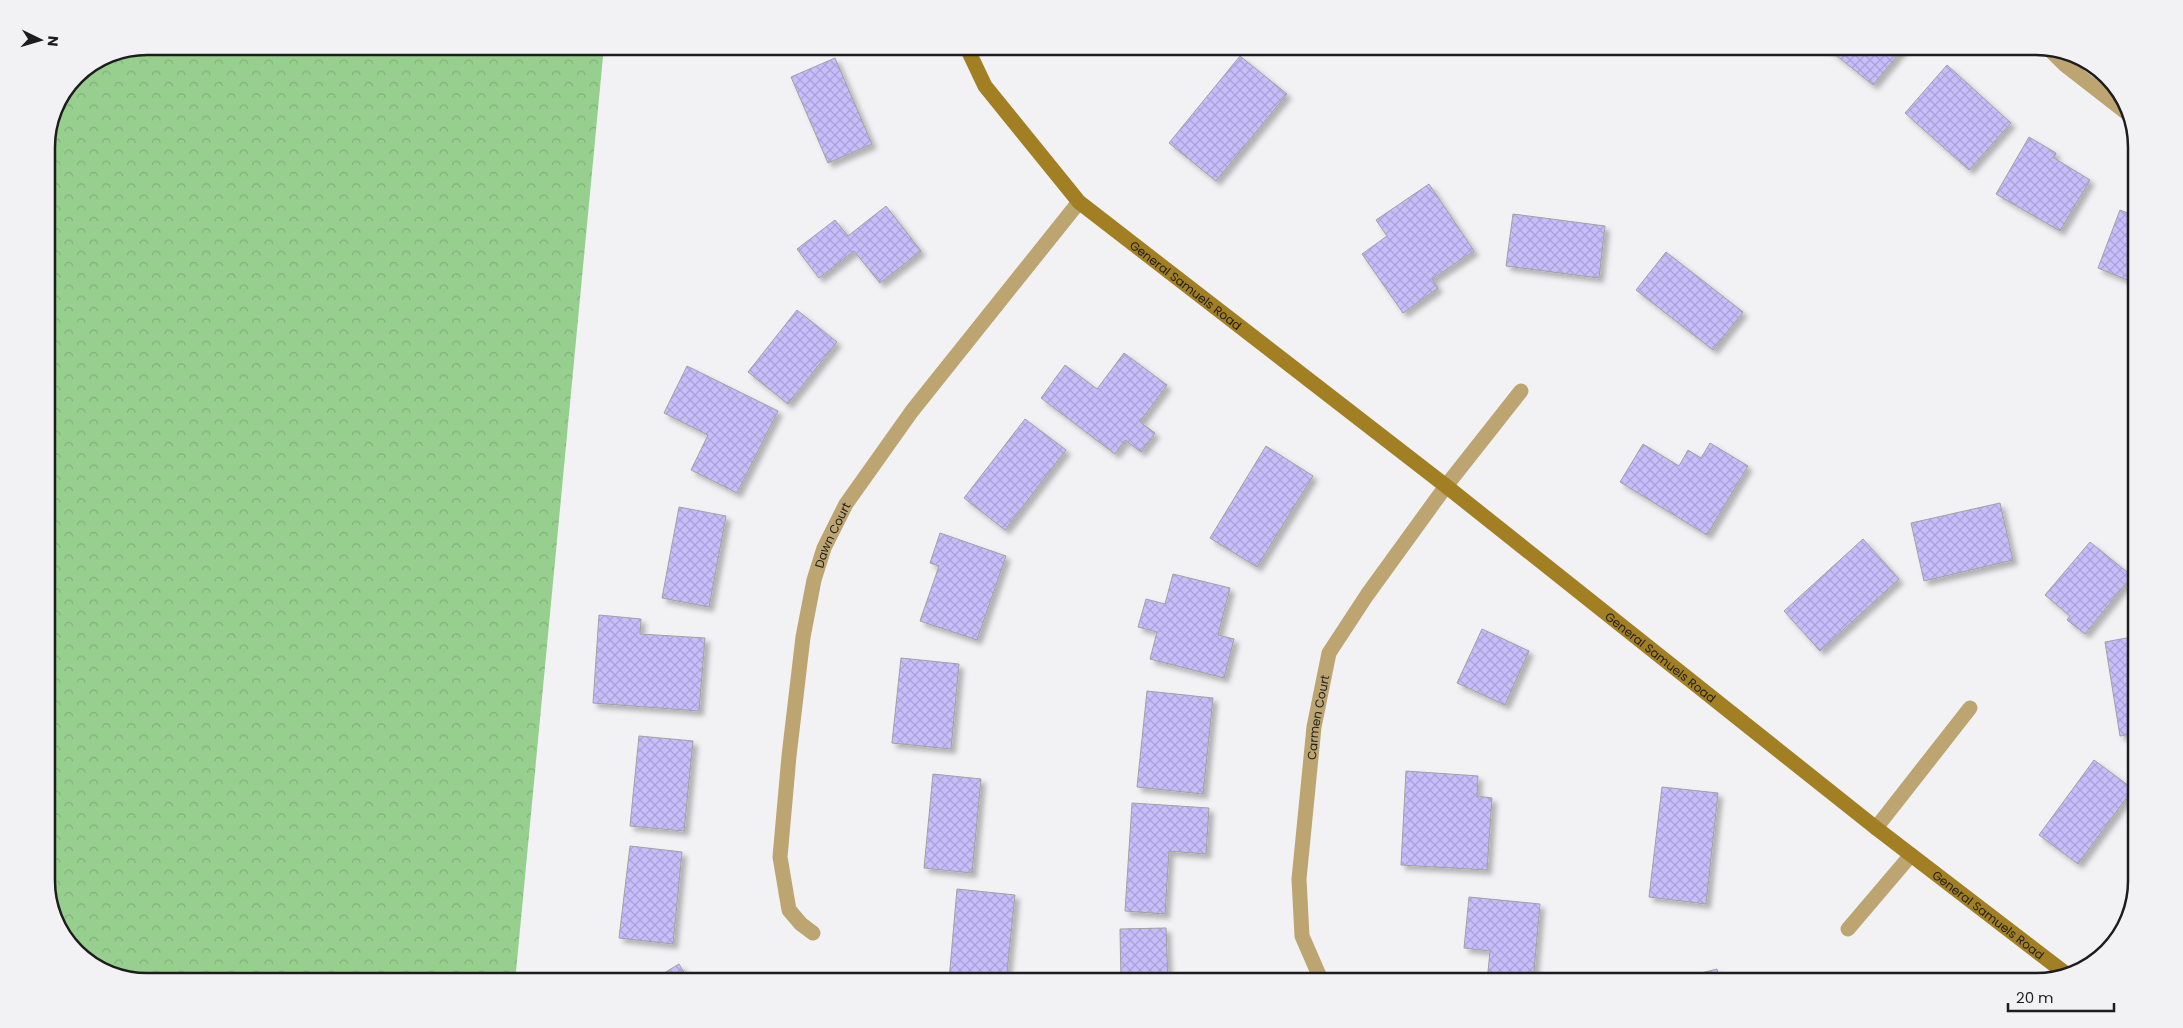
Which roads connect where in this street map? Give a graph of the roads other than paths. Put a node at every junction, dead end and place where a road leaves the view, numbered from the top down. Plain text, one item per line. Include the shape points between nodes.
1 (970, 55) edge
2 (2058, 58) edge
3 (2119, 107) edge
4 (1079, 202) junction
5 (1522, 391) dead end
6 (1446, 486) junction
7 (1970, 708) dead end
8 (1876, 828) junction
9 (1911, 855) junction
10 (1848, 930) dead end
11 (813, 933) dead end
12 (2061, 970) edge
13 (1318, 973) edge

1 - 4 street, General Samuels Road via 985,86
2 - 3 street
4 - 6 street, General Samuels Road
4 - 11 street, Dawn Court via 912,411 846,504 824,548 803,637 780,857 789,910
5 - 6 street
6 - 8 street, General Samuels Road
6 - 13 street, Carmen Court via 1328,653 1314,727 1299,879 1302,936
7 - 8 street
8 - 9 street, General Samuels Road
9 - 10 street
9 - 12 street, General Samuels Road

